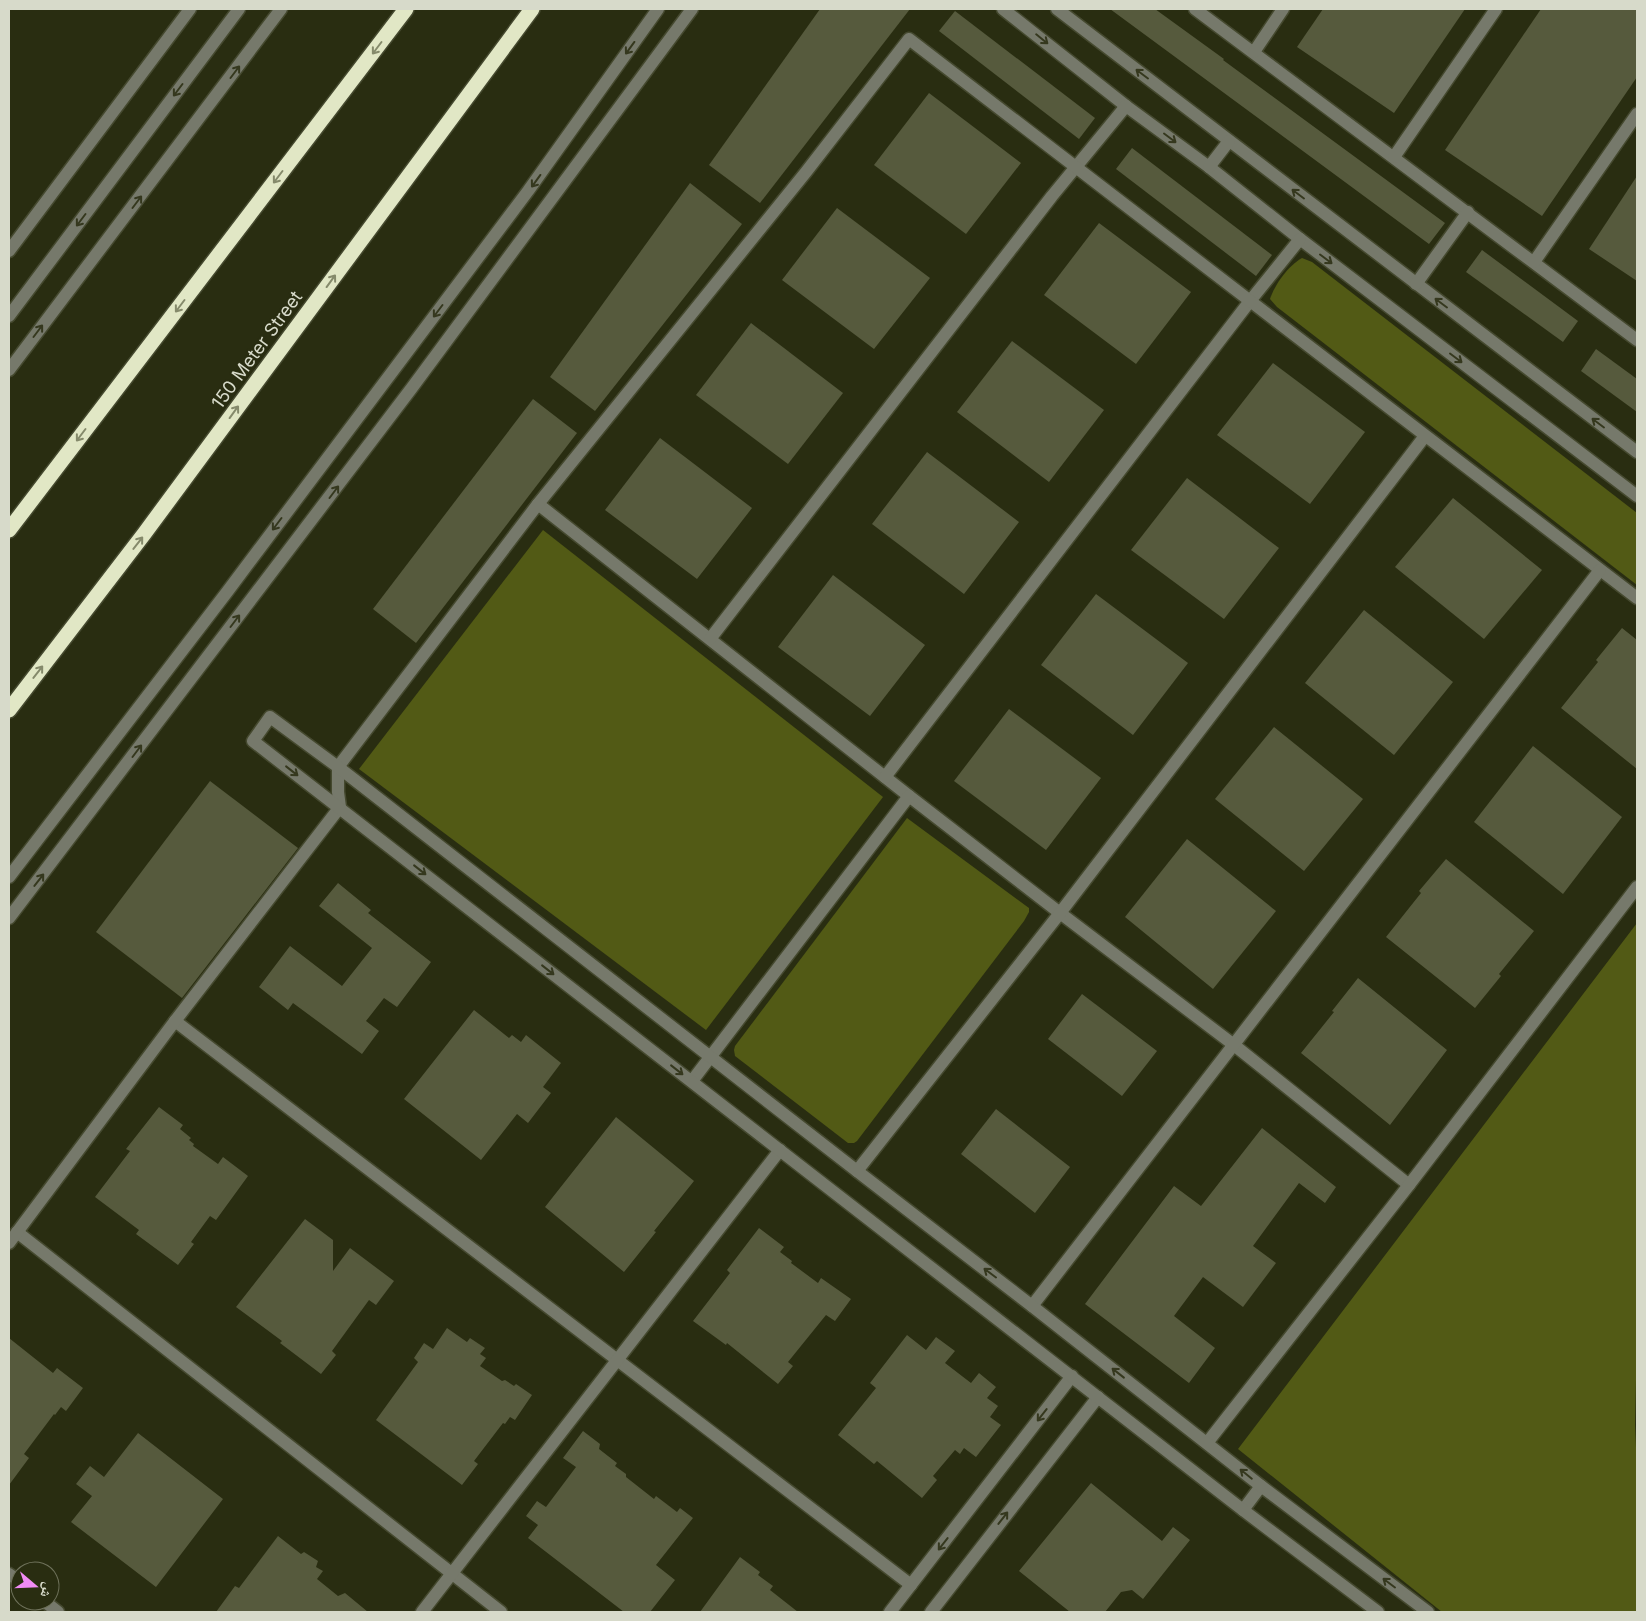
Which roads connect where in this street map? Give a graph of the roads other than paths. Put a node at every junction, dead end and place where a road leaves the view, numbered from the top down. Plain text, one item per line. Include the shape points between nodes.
1 (190, 9) edge
2 (239, 9) edge
3 (281, 9) edge
4 (406, 9) edge
5 (532, 9) edge
6 (658, 9) edge
7 (692, 9) edge
8 (1004, 9) edge
9 (1195, 9) edge
10 (1283, 9) edge
11 (1496, 9) edge
12 (1064, 11) edge
13 (1254, 52) junction
14 (1126, 106) junction
15 (1637, 114) edge
16 (1229, 141) junction
17 (1394, 158) junction
18 (1076, 168) junction
19 (1209, 168) junction
20 (1468, 212) junction
21 (1300, 239) junction
22 (9, 251) edge
23 (1534, 262) junction
24 (1416, 284) junction
25 (1250, 301) junction
26 (9, 316) edge
27 (1637, 340) edge
28 (9, 370) edge
29 (1426, 436) junction
30 (1637, 452) edge
31 (1637, 496) edge
32 (538, 504) junction
33 (9, 530) edge
34 (1600, 570) junction
35 (1637, 598) edge
36 (710, 640) junction
37 (9, 710) edge
38 (338, 767) junction
39 (885, 777) junction
40 (909, 796) junction
41 (340, 807) junction
42 (9, 877) edge
43 (1637, 887) edge
44 (1060, 913) junction
45 (9, 918) edge
46 (175, 1020) junction
47 (1234, 1044) junction
48 (710, 1057) junction
49 (692, 1081) junction
50 (780, 1150) junction
51 (857, 1171) junction
52 (1409, 1184) junction
53 (17, 1232) junction
54 (9, 1242) edge
55 (1032, 1306) junction
56 (618, 1359) junction
57 (1072, 1376) junction
58 (1098, 1397) junction
59 (1207, 1443) junction
60 (1261, 1486) junction
61 (1243, 1510) junction
62 (451, 1574) junction
63 (911, 1585) junction
64 (937, 1610) edge
65 (422, 1612) edge
66 (501, 1612) edge
67 (890, 1612) edge
68 (1378, 1612) edge
69 (1428, 1612) edge

1 - 22 street
2 -> 26 street
28 -> 3 street
4 -> 33 highway
37 -> 5 highway, 150 Meter Street via 144,534
6 -> 42 street via 522,199
45 -> 7 street via 411,390
8 -> 14 street
9 - 13 street
10 - 13 street
11 - 17 street
16 -> 12 street
13 - 17 street
14 - 18 street
14 -> 19 street
15 - 23 street
16 - 19 street
24 -> 16 street
17 - 20 street
18 - 25 street
18 - 32 street via 909,39
18 - 36 street
19 - 21 street
20 - 23 street
20 - 24 street
21 - 25 street
21 -> 31 street
23 - 27 street
30 -> 24 street
25 - 29 street
25 - 39 street
29 - 34 street
29 - 44 street
32 - 36 street
32 - 38 street
34 - 35 street
34 - 47 street
36 - 39 street
38 - 41 street
38 -> 41 street via 270,716 253,741
38 - 48 street
39 - 40 street
40 - 44 street
40 - 48 street
41 - 46 street
41 -> 49 street
43 - 52 street
44 - 47 street
44 - 51 street
46 - 53 street
46 - 56 street
47 - 52 street
47 - 55 street
48 - 49 street
48 - 51 street
49 - 50 street
50 - 56 street
50 - 57 street
55 -> 51 street
52 - 59 street
53 - 54 street
53 - 62 street
59 -> 55 street
56 - 62 street
56 - 63 street
57 - 58 street
57 -> 63 street
58 - 61 street
64 -> 58 street
60 -> 59 street
60 - 61 street
69 -> 60 street
61 - 68 street
62 - 65 street
62 - 66 street
63 - 67 street

